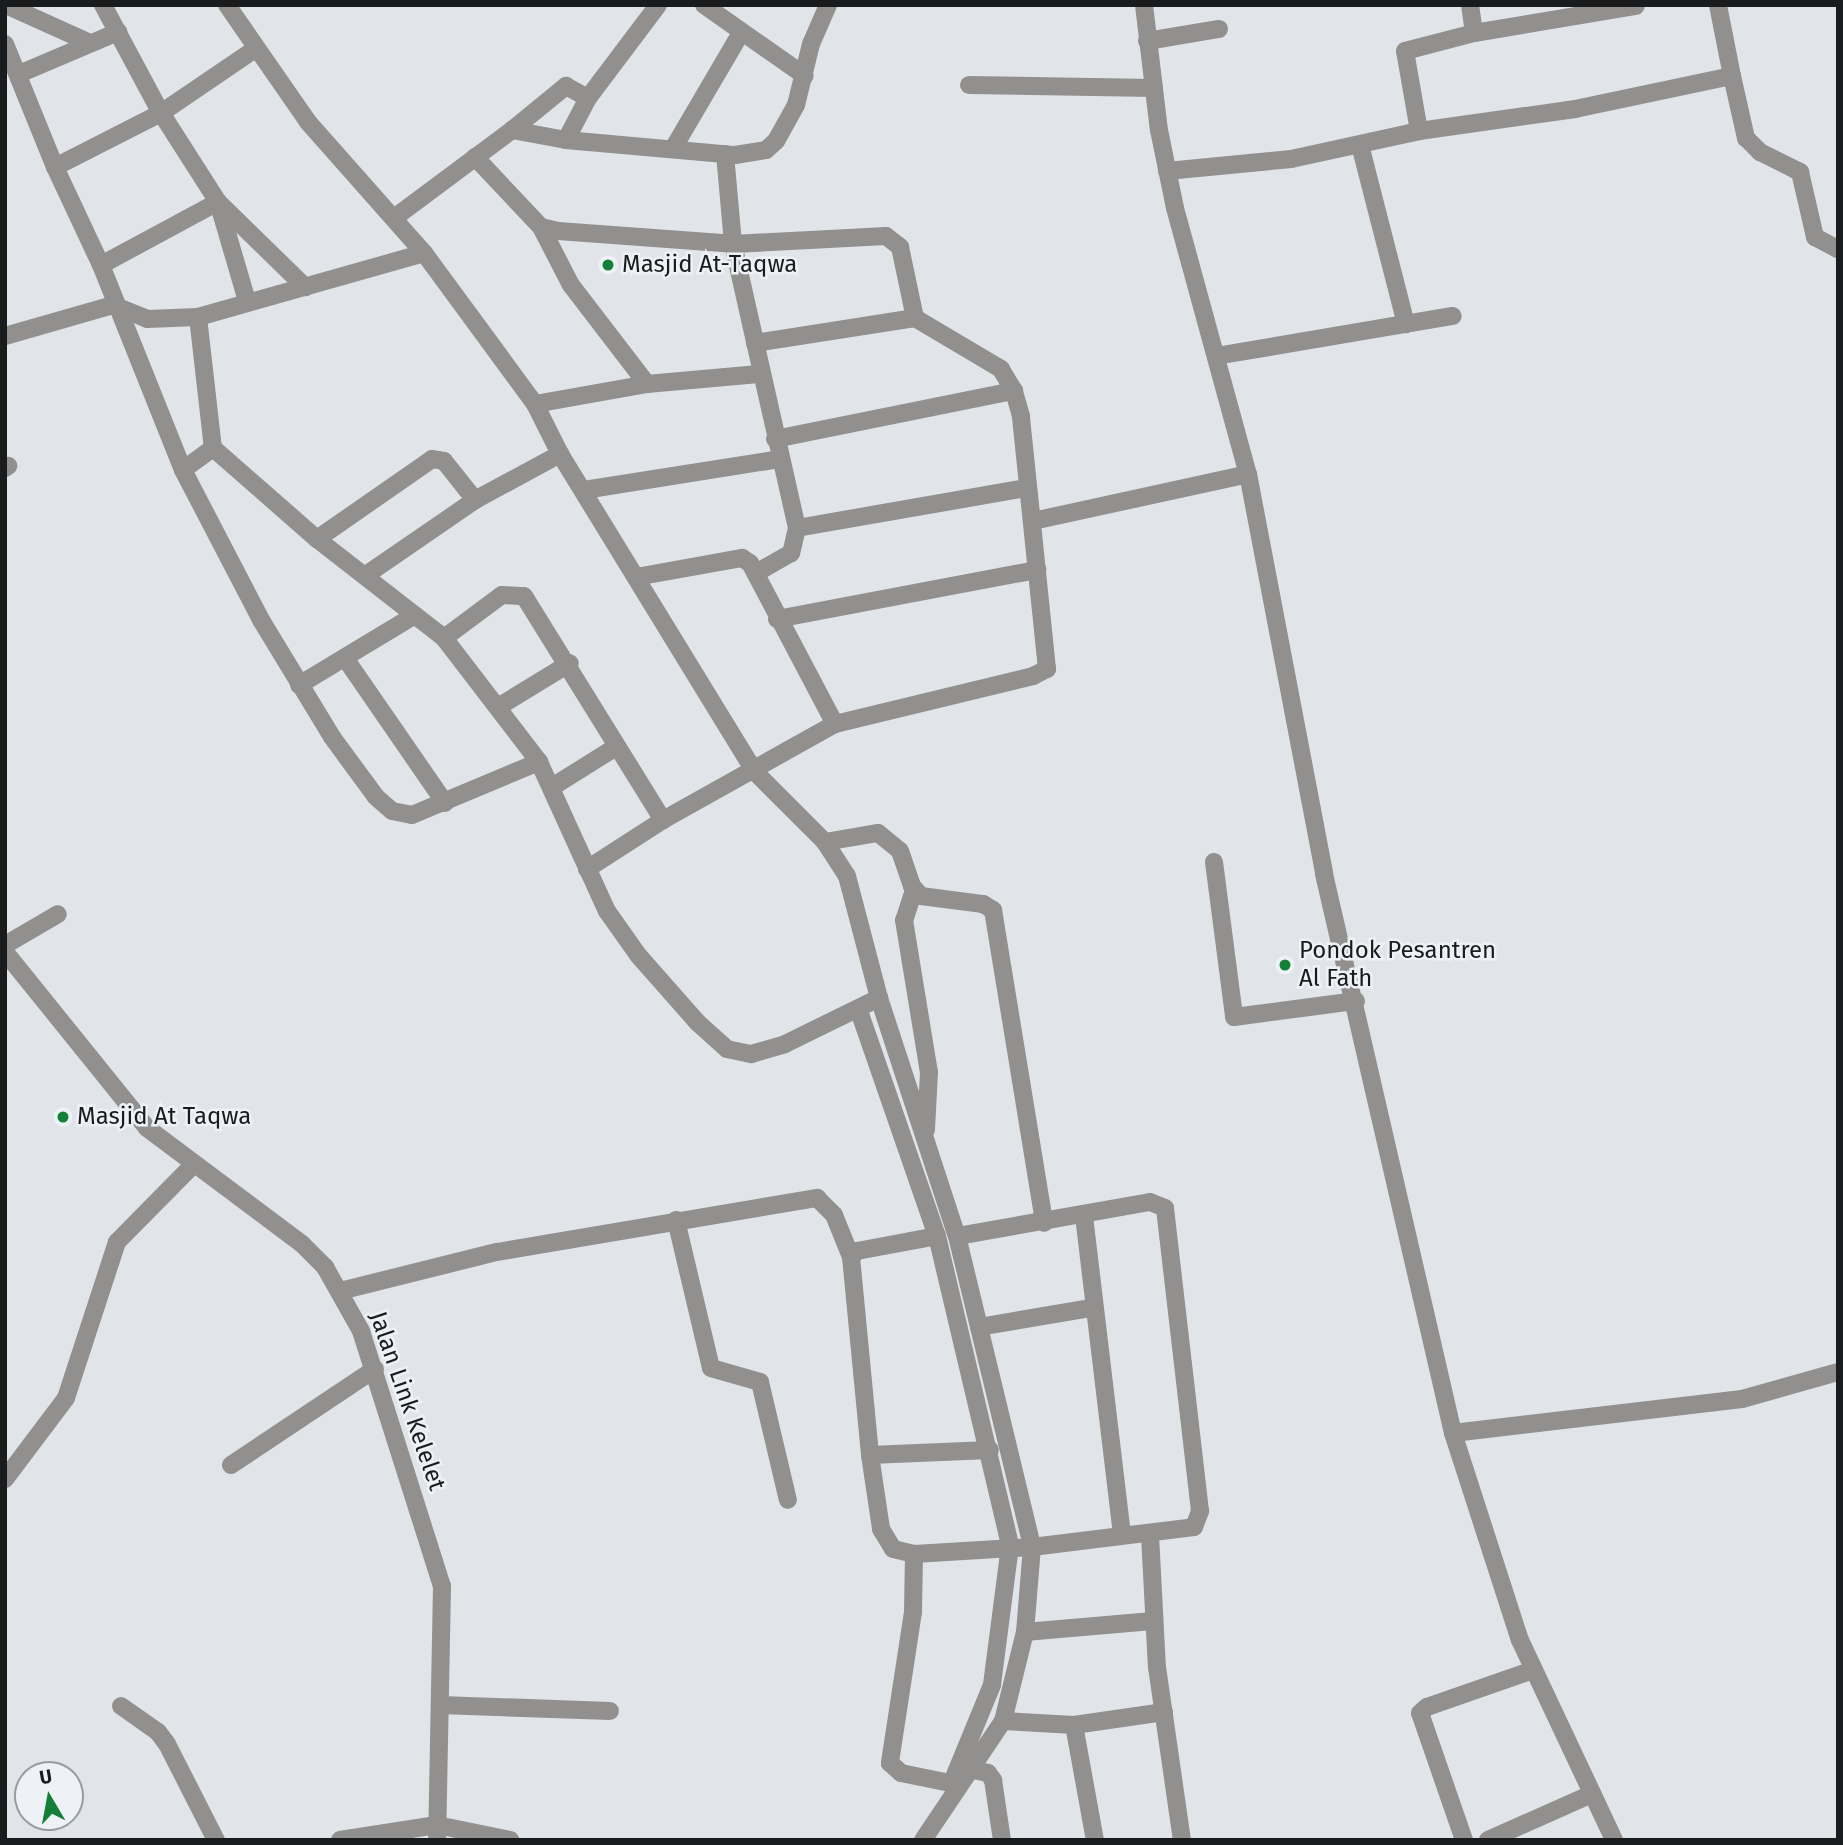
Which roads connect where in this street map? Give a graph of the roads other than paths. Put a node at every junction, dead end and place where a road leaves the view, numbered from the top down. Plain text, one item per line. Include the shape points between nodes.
1 (6, 5) edge
2 (103, 5) edge
3 (227, 5) edge
4 (658, 5) edge
5 (704, 5) edge
6 (828, 5) edge
7 (1144, 5) edge
8 (1470, 5) edge
9 (1718, 5) edge
10 (1636, 6) edge
11 (1219, 29) dead end
12 (118, 32) junction
13 (741, 33) junction
14 (1474, 33) junction
15 (1147, 41) junction
16 (90, 43) junction
17 (5, 44) edge
18 (255, 49) junction
19 (19, 74) junction
20 (805, 76) junction
21 (1732, 76) junction
22 (969, 85) dead end
23 (1154, 88) junction
24 (588, 99) junction
25 (161, 113) junction
26 (512, 130) junction
27 (1419, 131) junction
28 (566, 140) junction
29 (1360, 145) junction
30 (674, 147) junction
31 (725, 154) junction
32 (475, 157) junction
33 (55, 167) junction
34 (1167, 171) junction
35 (218, 202) junction
36 (394, 218) junction
37 (541, 227) junction
38 (733, 244) junction
39 (1838, 249) edge
40 (424, 253) junction
41 (102, 265) junction
42 (305, 287) junction
43 (247, 302) junction
44 (119, 306) junction
45 (1453, 316) dead end
46 (198, 317) junction
47 (915, 318) junction
48 (1406, 324) junction
49 (5, 336) edge
50 (755, 343) junction
51 (1216, 356) junction
52 (759, 374) junction
53 (647, 384) junction
54 (1014, 391) junction
55 (535, 404) junction
56 (775, 439) junction
57 (213, 448) junction
58 (560, 454) junction
59 (780, 458) junction
60 (183, 470) junction
61 (1248, 474) junction
62 (1027, 488) junction
63 (584, 490) junction
64 (475, 500) junction
65 (1033, 522) junction
66 (797, 528) junction
67 (317, 539) junction
68 (1037, 570) junction
69 (756, 573) junction
70 (366, 575) junction
71 (636, 577) junction
72 (415, 615) junction
73 (777, 619) junction
74 (444, 638) junction
75 (345, 658) junction
76 (570, 663) junction
77 (299, 685) junction
78 (498, 707) junction
79 (835, 724) junction
80 (616, 747) junction
81 (538, 762) junction
82 (755, 772) junction
83 (552, 787) junction
84 (445, 803) junction
85 (663, 820) junction
86 (825, 842) junction
87 (1214, 862) dead end
88 (587, 869) junction
89 (914, 890) junction
90 (58, 914) dead end
91 (5, 945) edge
92 (5, 951) edge
93 (879, 999) junction
94 (1356, 1001) junction
95 (859, 1011) junction
96 (926, 1130) junction
97 (192, 1166) junction
98 (1084, 1216) junction
99 (676, 1220) junction
100 (1044, 1223) junction
101 (937, 1236) junction
102 (957, 1236) junction
103 (851, 1257) junction
104 (340, 1291) junction
105 (1091, 1308) junction
106 (979, 1327) junction
107 (987, 1358) junction
108 (967, 1363) junction
109 (375, 1369) junction
110 (1838, 1372) edge
111 (1453, 1433) junction
112 (990, 1450) junction
113 (870, 1455) junction
114 (231, 1465) dead end
115 (5, 1479) edge
116 (788, 1500) dead end
117 (1122, 1535) junction
118 (1150, 1535) junction
119 (1010, 1546) junction
120 (1032, 1547) junction
121 (914, 1554) junction
122 (1153, 1621) junction
123 (1025, 1632) junction
124 (1533, 1670) junction
125 (440, 1705) junction
126 (121, 1706) dead end
127 (610, 1711) dead end
128 (1164, 1712) junction
129 (1003, 1721) junction
130 (1074, 1725) junction
131 (973, 1770) junction
132 (956, 1784) junction
133 (1592, 1794) junction
134 (437, 1832) edge
135 (216, 1840) edge
136 (340, 1840) edge
137 (510, 1840) edge
138 (923, 1840) edge
139 (1002, 1840) edge
140 (1095, 1840) edge
141 (1182, 1840) edge
142 (1464, 1840) edge
143 (1488, 1840) edge
144 (1614, 1840) edge

1 - 16 street
2 - 12 street
3 - 18 street
4 - 24 street
5 - 13 street
6 - 20 street via 811,44
7 - 15 street
8 - 14 street
9 - 21 street
10 - 14 street
11 - 15 street
12 - 16 street
12 - 25 street
13 - 20 street
13 - 30 street
14 - 27 street via 1405,51
15 - 23 street
16 - 19 street
17 - 19 street
18 - 25 street
18 - 36 street via 308,122
19 - 33 street
20 - 31 street via 796,105 776,141 758,153
21 - 27 street via 1575,109
21 - 39 street via 1745,138 1760,152 1800,172 1815,237
22 - 23 street
23 - 34 street
24 - 26 street via 566,86
24 - 28 street
25 - 33 street
25 - 35 street
26 - 28 street
26 - 32 street
27 - 29 street
28 - 30 street
29 - 34 street via 1291,159
29 - 48 street
30 - 31 street
31 - 38 street
32 - 36 street
32 - 37 street
33 - 41 street
34 - 51 street
35 - 41 street
35 - 42 street
35 - 43 street
36 - 40 street
37 - 38 street
37 - 53 street via 571,285
38 - 47 street via 886,236 900,247
38 - 50 street
40 - 42 street
40 - 55 street
41 - 44 street
42 - 43 street
43 - 46 street
44 - 46 street via 147,319
44 - 49 street
44 - 60 street
45 - 48 street
46 - 57 street
47 - 50 street
47 - 54 street via 993,362
48 - 51 street
50 - 52 street
51 - 61 street
52 - 53 street
52 - 56 street
53 - 55 street
54 - 56 street
54 - 62 street via 1023,428
55 - 58 street
56 - 59 street
57 - 60 street
57 - 67 street
58 - 63 street
58 - 64 street
59 - 63 street
59 - 66 street
60 - 77 street
61 - 65 street
61 - 94 street via 1324,874
62 - 65 street
62 - 66 street
63 - 71 street
64 - 67 street via 444,461 432,459
64 - 70 street
65 - 68 street
66 - 69 street via 791,554
67 - 70 street
68 - 73 street
68 - 79 street via 1045,671
69 - 71 street via 742,558
69 - 73 street
70 - 72 street
71 - 82 street
72 - 74 street
72 - 75 street
73 - 79 street
74 - 76 street via 491,602 517,593 528,600
74 - 78 street
75 - 77 street
75 - 84 street
76 - 78 street
76 - 80 street
77 - 84 street via 332,737 387,807 412,816
78 - 81 street
79 - 82 street
80 - 83 street
80 - 85 street
81 - 83 street
81 - 84 street
82 - 85 street
82 - 86 street
83 - 88 street
85 - 88 street
86 - 89 street via 878,833 900,850
86 - 93 street via 847,876
87 - 94 street via 1234,1017
88 - 95 street via 638,955 727,1049 745,1055 764,1052
89 - 96 street via 904,920 929,1072
89 - 100 street via 940,901 986,905 995,914
90 - 91 street
92 - 97 street, Jalan Link Kelelet via 147,1128
93 - 95 street
93 - 96 street
94 - 111 street
95 - 101 street
96 - 102 street
97 - 104 street, Jalan Link Kelelet via 302,1244
97 - 115 street via 117,1242 66,1398
98 - 100 street
98 - 105 street
98 - 118 street via 1155,1202 1168,1217 1201,1514 1191,1528
99 - 103 street via 817,1198 834,1215
99 - 104 street via 497,1252
99 - 116 street via 711,1368 760,1382
100 - 102 street
101 - 103 street via 857,1251
101 - 108 street
102 - 106 street
103 - 113 street
104 - 109 street, Jalan Link Kelelet
105 - 106 street
105 - 117 street
106 - 107 street
107 - 108 street
107 - 120 street
108 - 112 street
109 - 114 street
109 - 125 street, Jalan Link Kelelet via 442,1586
110 - 111 street via 1770,1394
111 - 124 street via 1506,1602
112 - 113 street
112 - 119 street
113 - 121 street via 885,1538 899,1553
117 - 118 street
117 - 120 street
118 - 122 street
119 - 120 street
119 - 121 street
119 - 132 street via 992,1685
120 - 123 street
121 - 132 street via 913,1612 890,1763 901,1773
122 - 123 street
122 - 128 street
123 - 129 street
124 - 133 street
124 - 142 street via 1420,1713
125 - 127 street
125 - 134 street, Jalan Link Kelelet
126 - 135 street via 158,1732 167,1744
128 - 130 street
128 - 141 street
129 - 130 street
129 - 131 street
130 - 140 street
131 - 132 street
131 - 139 street via 988,1773 993,1780
132 - 138 street
133 - 143 street
133 - 144 street
134 - 136 street
134 - 137 street

